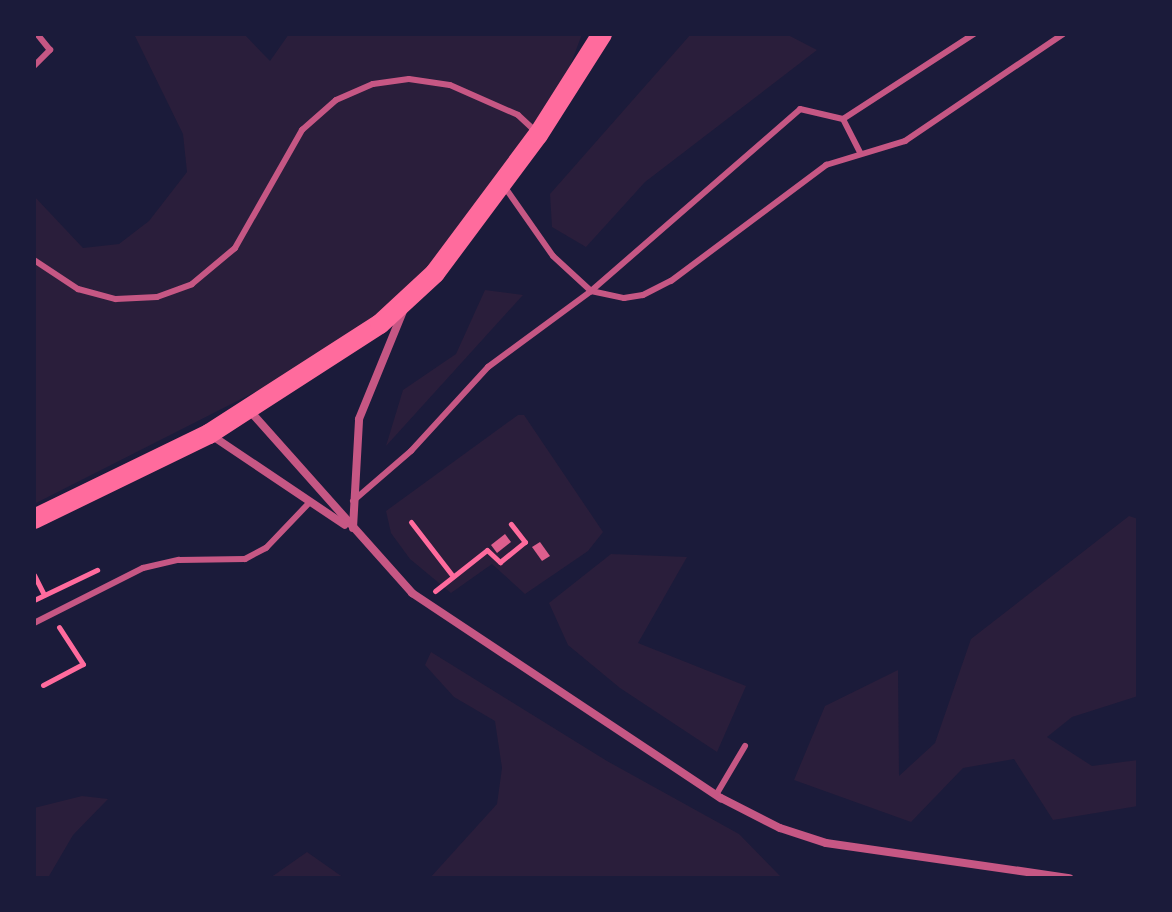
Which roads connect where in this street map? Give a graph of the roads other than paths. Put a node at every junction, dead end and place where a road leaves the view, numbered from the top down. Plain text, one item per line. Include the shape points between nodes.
1 (37, 34) edge
2 (602, 34) edge
3 (974, 34) edge
4 (1063, 34) edge
5 (34, 66) edge
6 (843, 119) junction
7 (538, 135) junction
8 (860, 153) junction
9 (502, 184) junction
10 (34, 260) edge
11 (591, 291) junction
12 (410, 296) junction
13 (250, 411) junction
14 (209, 434) junction
15 (353, 501) junction
16 (309, 503) junction
17 (34, 519) edge
18 (353, 529) junction
19 (34, 623) edge
20 (745, 746) dead end
21 (716, 795) junction
22 (1069, 878) edge

1 - 5 lane via 50,50
2 - 7 main road
3 - 6 lane
4 - 8 lane via 905,141
6 - 8 lane
6 - 11 lane via 800,109
7 - 9 main road
7 - 10 lane via 518,115 450,85 409,79 373,84 336,100 302,130 235,248 192,284 157,297 116,299 78,289
8 - 11 lane via 826,165 671,281 624,298
9 - 11 lane via 553,256
9 - 12 main road via 435,273
11 - 15 lane via 488,367 411,451
12 - 13 main road via 380,324
12 - 15 street via 359,419
13 - 14 main road
13 - 18 street
14 - 16 street
14 - 17 main road
15 - 18 street
16 - 18 street
16 - 19 lane via 266,548 245,559 179,560 143,568
18 - 21 street via 412,593
20 - 21 lane
21 - 22 street via 780,828 826,843

